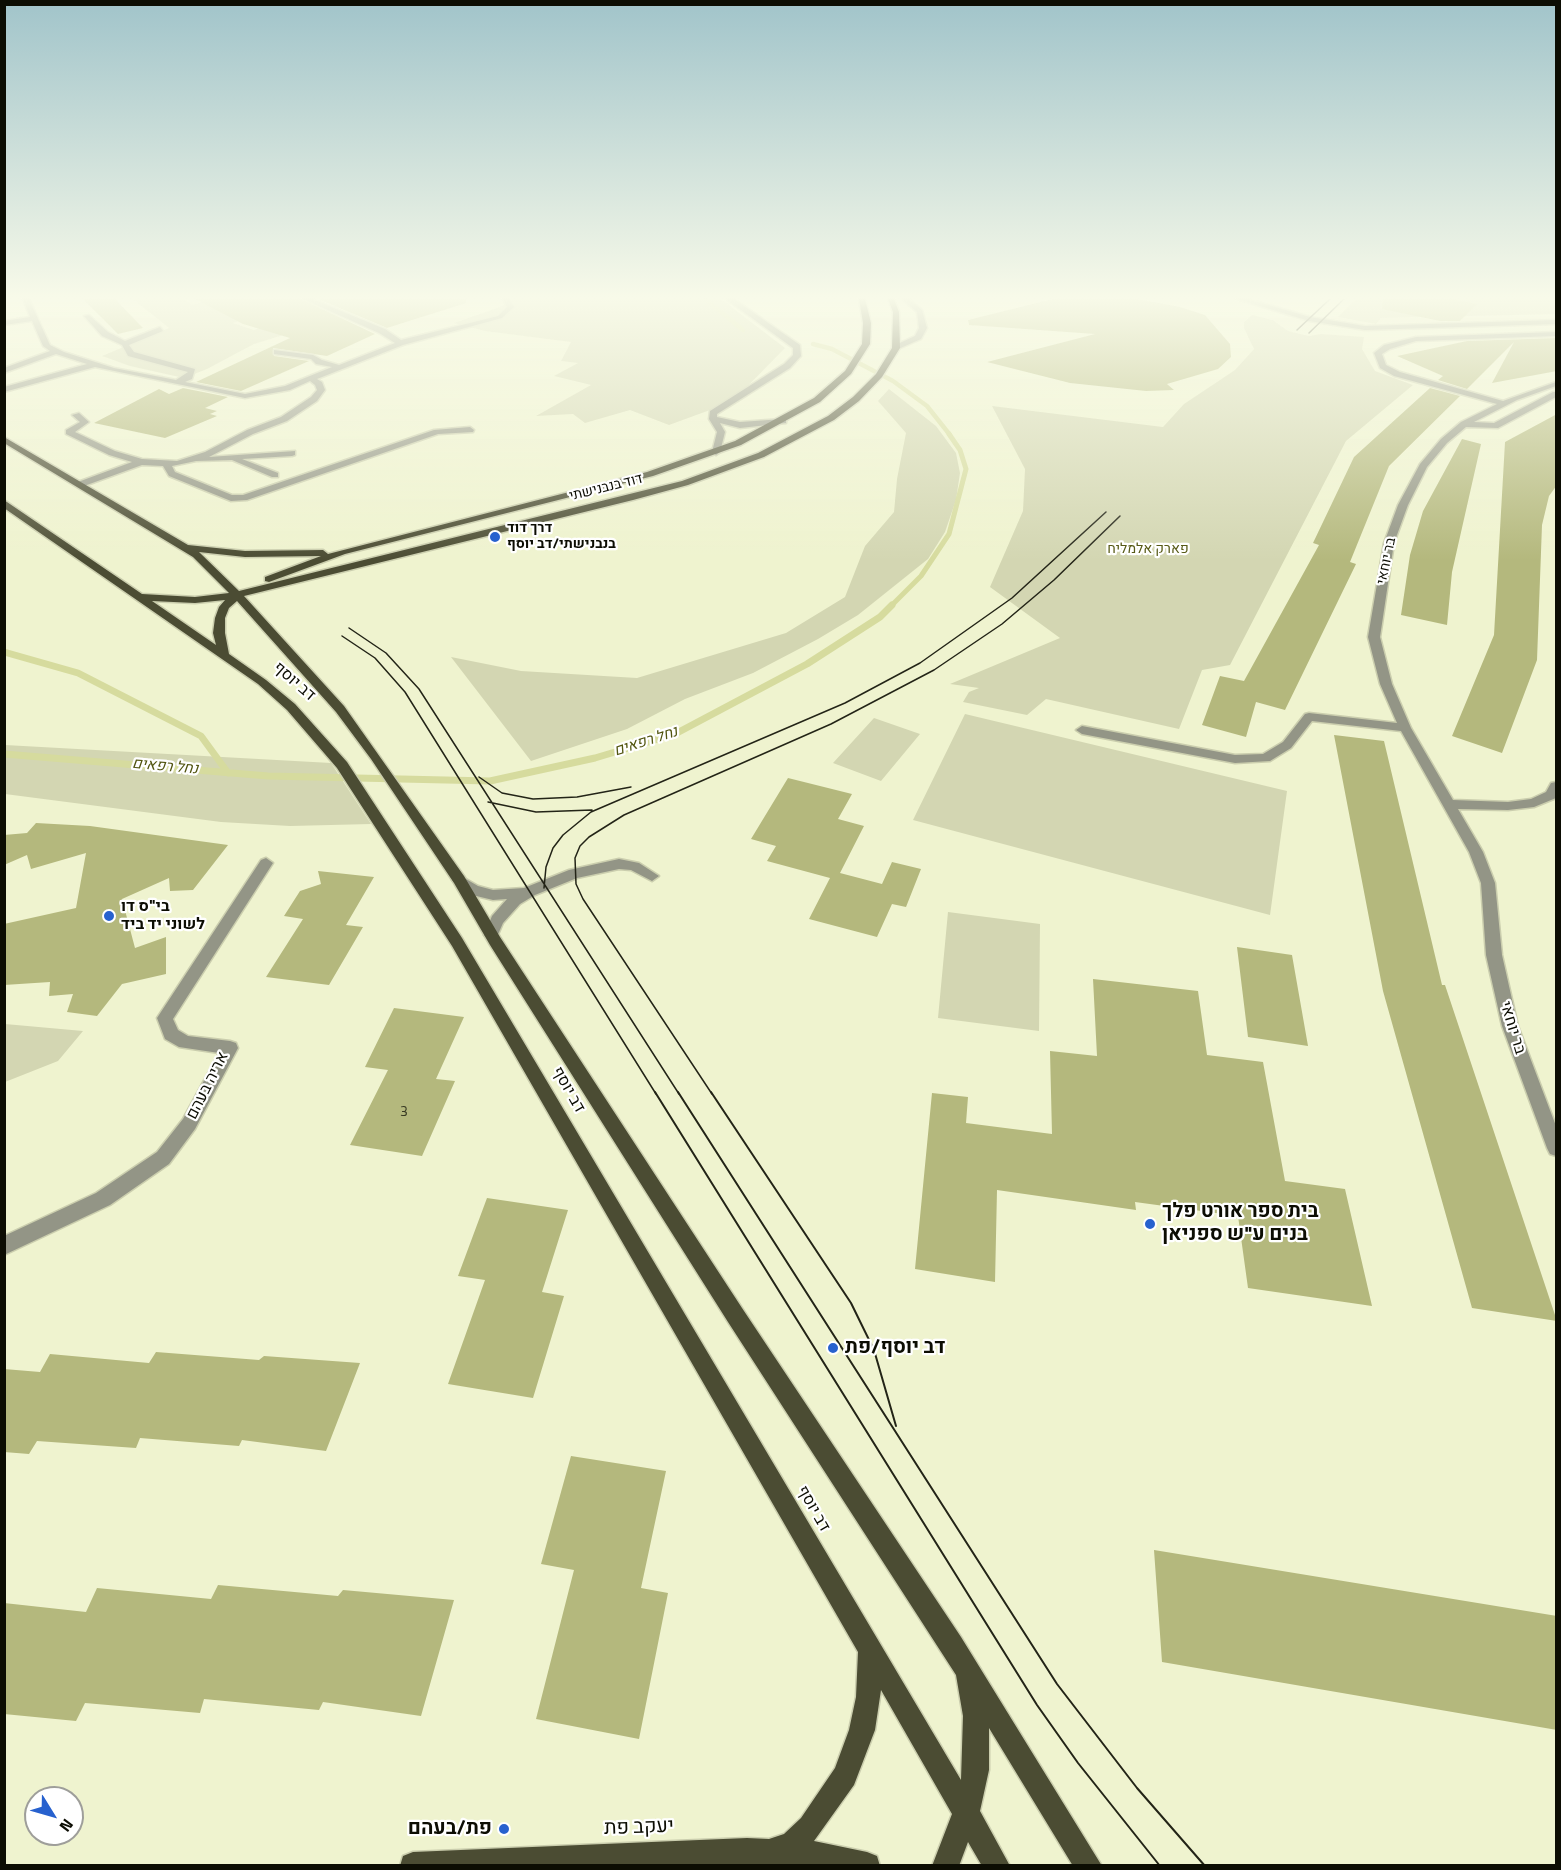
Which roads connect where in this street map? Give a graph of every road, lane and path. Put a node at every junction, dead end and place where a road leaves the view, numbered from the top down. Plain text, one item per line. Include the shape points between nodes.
1 (28, 386) edge
2 (193, 386) edge
3 (291, 386) edge
4 (320, 386) edge
5 (755, 386) edge
6 (832, 386) edge
7 (869, 386) edge
8 (1442, 386) edge
9 (1551, 386) edge
10 (1557, 394) edge
11 (4, 395) edge
12 (1503, 403) junction
13 (76, 414) dead end
14 (713, 419) junction
15 (783, 420) junction
16 (1464, 424) junction
17 (470, 430) dead end
18 (4, 439) edge
19 (716, 452) junction
20 (292, 453) dead end
21 (234, 459) junction
22 (189, 460) junction
23 (141, 462) junction
24 (167, 465) junction
25 (275, 475) dead end
26 (81, 484) junction
27 (257, 495) junction
28 (269, 495) dead end
29 (4, 503) edge
30 (187, 548) junction
31 (341, 552) junction
32 (237, 595) junction
33 (137, 596) junction
34 (224, 654) junction
35 (1405, 728) junction
36 (1082, 730) dead end
37 (1557, 786) edge
38 (1449, 804) junction
39 (266, 863) dead end
40 (652, 876) dead end
41 (459, 880) junction
42 (530, 891) junction
43 (492, 935) junction
44 (1557, 1148) edge
45 (4, 1246) edge
46 (952, 1646) junction
47 (870, 1650) junction
48 (966, 1811) junction
49 (763, 1851) junction
50 (413, 1866) edge
51 (867, 1866) edge
52 (945, 1866) edge
53 (997, 1866) edge
54 (1089, 1866) edge

1 - 11 street
2 - 3 street via 245,396
4 - 22 street via 321,390 284,419
5 - 14 street via 713,413
6 - 15 main road, דוד בנבנישתי
7 - 32 main road, דוד בנבנישתי via 810,431 706,476
8 - 12 street
9 - 12 street, בר יוחאי
10 - 16 street via 1495,426
12 - 16 street, בר יוחאי
13 - 23 street via 85,422 69,432
14 - 15 street via 740,425
14 - 19 street via 720,432
15 - 19 main road, דוד בנבנישתי
16 - 35 street, בר יוחאי via 1423,466 1389,543 1374,637 1386,684
17 - 27 street via 436,432
18 - 26 main road, דב יוסף
19 - 31 main road, דוד בנבנישתי via 618,483
20 - 21 street
21 - 22 street
21 - 25 street
22 - 24 street
23 - 24 street
23 - 26 street
24 - 27 street via 172,474 231,498
26 - 30 main road, דב יוסף
27 - 28 street
29 - 33 main road, דב יוסף
30 - 31 main road via 238,553
30 - 32 main road, דב יוסף
31 - 32 main road, דוד בנבנישתי
32 - 33 main road, דוד בנבנישתי via 195,600
32 - 34 main road, דוד בנבנישתי via 224,607 220,618
32 - 41 main road, דב יוסף via 340,709
33 - 34 main road, דב יוסף
34 - 47 main road, דב יוסף via 291,707 342,765 391,840 457,942
35 - 36 street via 1309,717 1287,745 1266,758 1235,759
35 - 38 street, בר יוחאי
37 - 38 street via 1551,795 1534,803
38 - 44 street, בר יוחאי via 1488,883 1494,955 1510,1026
39 - 45 street, אריה בעהם via 165,1018 171,1034 185,1042 230,1048 189,1124 163,1158 103,1199
40 - 42 street via 634,866 610,864
41 - 42 street via 473,890 494,895
41 - 43 main road, דב יוסף
42 - 43 street via 503,913
43 - 46 main road, דב יוסף
46 - 48 main road via 969,1683 977,1728 976,1770
46 - 54 main road
47 - 48 main road, דב יוסף
47 - 49 main road via 868,1697 845,1776 820,1815 797,1841
48 - 52 main road
48 - 53 main road
49 - 50 main road, יעקב פת
49 - 51 main road, יעקב פת via 816,1855

